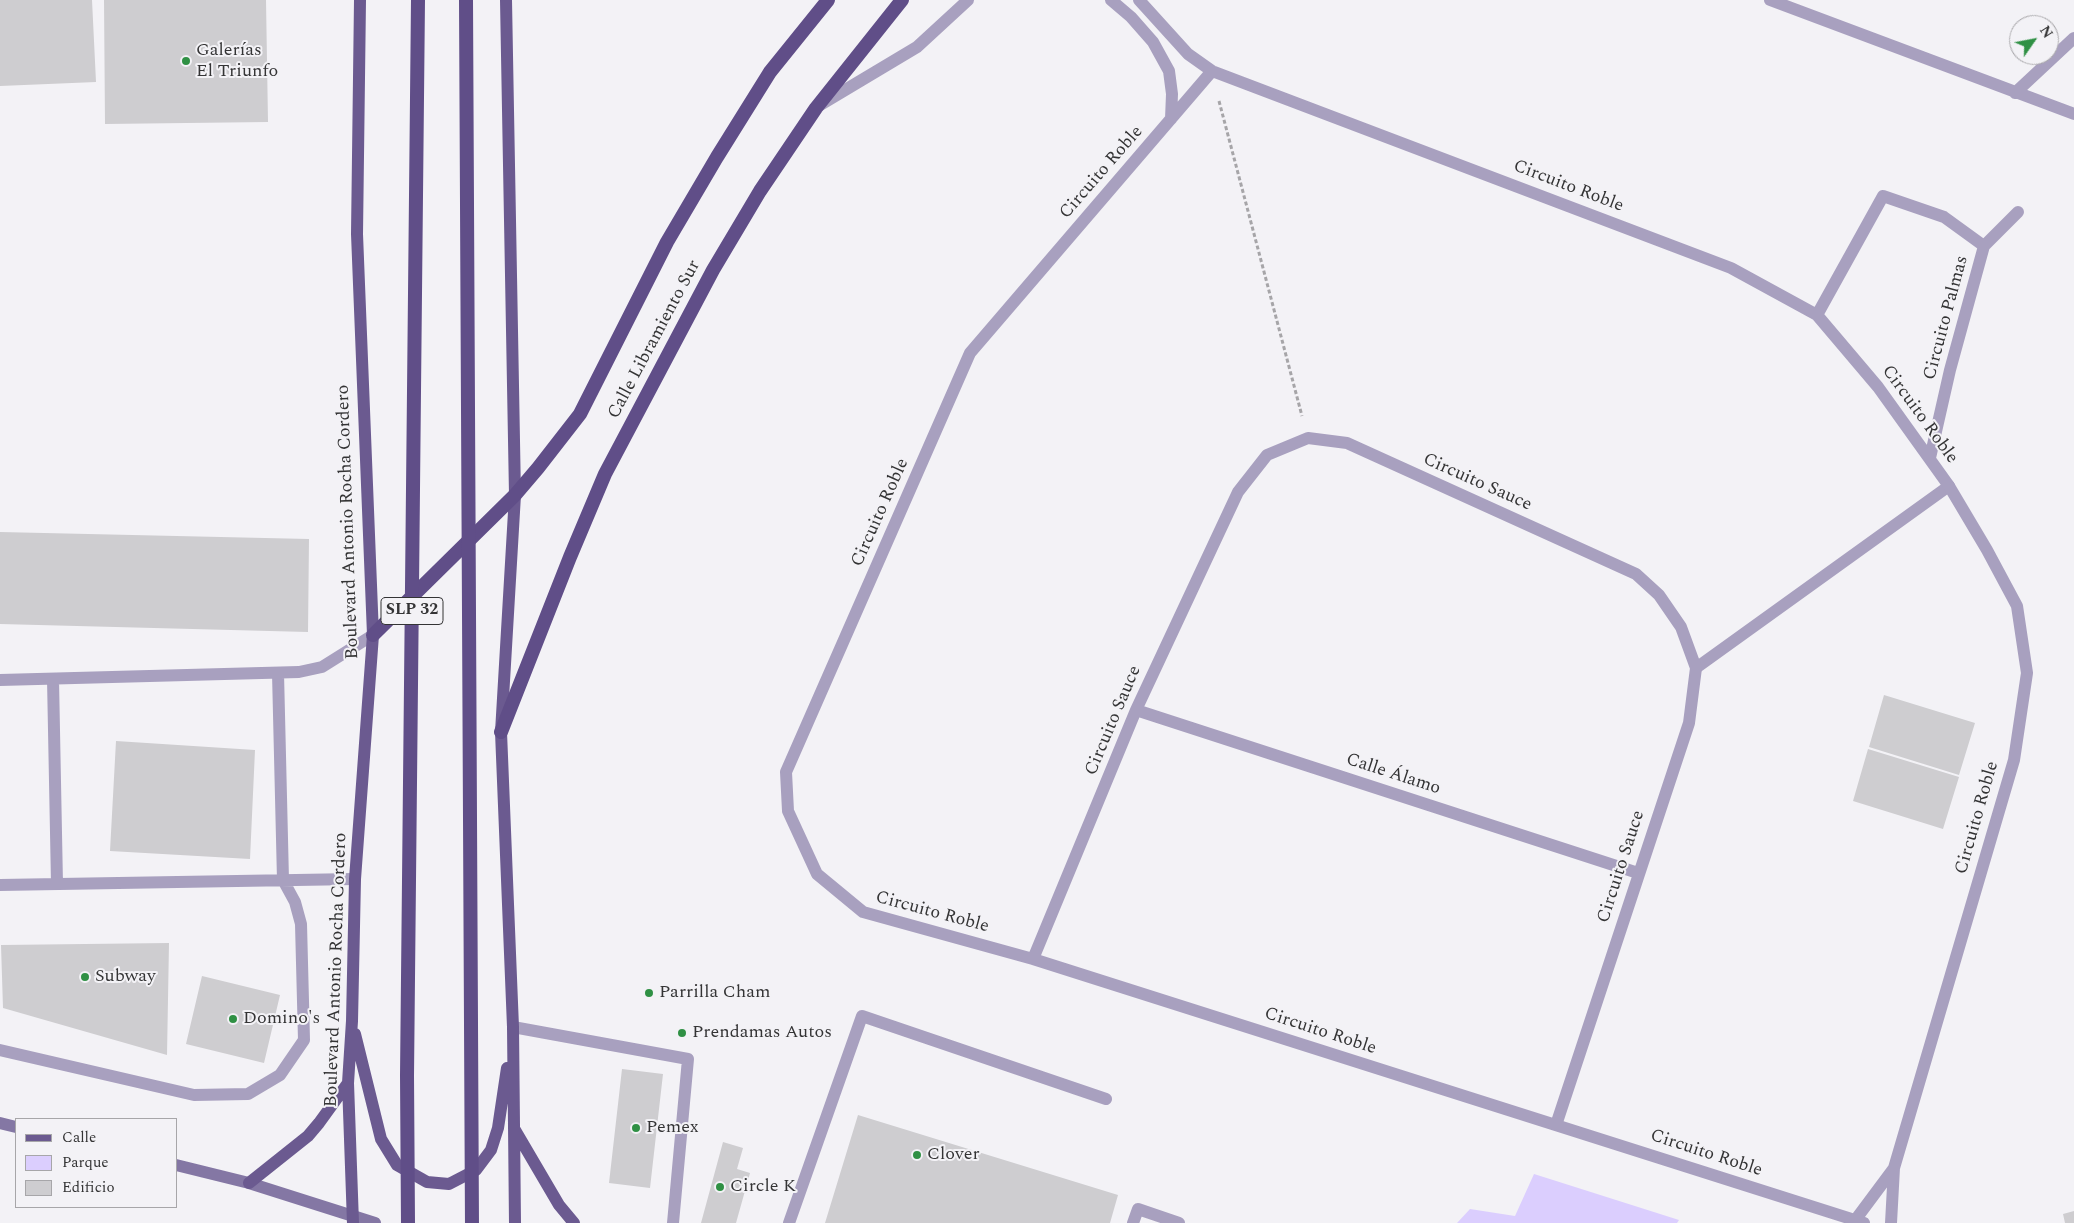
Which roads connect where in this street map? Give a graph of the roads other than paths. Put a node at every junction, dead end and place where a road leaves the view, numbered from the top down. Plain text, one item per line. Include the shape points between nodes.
1 (360, 0) edge
2 (418, 0) edge
3 (466, 0) edge
4 (506, 0) edge
5 (828, 0) edge
6 (902, 0) edge
7 (968, 0) edge
8 (1112, 0) edge
9 (1139, 0) edge
10 (1770, 0) edge
11 (2074, 38) edge
12 (1212, 71) junction
13 (2015, 93) junction
14 (816, 108) junction
15 (2074, 114) edge
16 (1171, 118) junction
17 (2018, 212) dead end
18 (1984, 246) junction
19 (1817, 314) junction
20 (1930, 458) junction
21 (1949, 486) junction
22 (514, 495) junction
23 (374, 635) junction
24 (1696, 668) junction
25 (278, 673) junction
26 (53, 679) junction
27 (0, 680) edge
28 (1136, 710) junction
29 (501, 732) junction
30 (1638, 873) junction
31 (356, 879) junction
32 (283, 880) junction
33 (56, 884) junction
34 (0, 885) edge
35 (1033, 959) junction
36 (352, 1022) junction
37 (513, 1027) junction
38 (0, 1050) edge
39 (348, 1083) junction
40 (1106, 1099) dead end
41 (0, 1124) edge
42 (1556, 1125) junction
43 (15, 1127) edge
44 (514, 1128) junction
45 (178, 1165) edge
46 (1894, 1168) junction
47 (249, 1183) junction
48 (352, 1219) edge
49 (1857, 1222) edge
50 (375, 1223) edge
51 (408, 1223) edge
52 (472, 1223) edge
53 (515, 1223) edge
54 (574, 1223) edge
55 (673, 1223) edge
56 (789, 1223) edge
57 (1133, 1223) edge
58 (1179, 1223) edge
59 (1891, 1223) edge

1 - 23 main road, Boulevard Antonio Rocha Cordero via 357,234
2 - 51 highway, SLP 32, bridge
3 - 52 highway, SLP 32, bridge
4 - 22 main road
5 - 22 highway, Calle Libramiento Sur via 770,72 717,157 667,242 580,414
6 - 14 highway, Calle Libramiento Sur
7 - 14 street via 917,47
8 - 16 street via 1131,16 1152,42 1169,72
9 - 12 street, Circuito Roble via 1188,54
10 - 13 street
11 - 13 street
12 - 16 street, Circuito Roble
12 - 19 street, Circuito Roble via 1732,268
13 - 15 street
14 - 29 highway, Calle Libramiento Sur via 760,191 713,270 605,474
16 - 35 street, Circuito Roble via 970,353 786,772 788,811 817,874 863,912
17 - 18 street, Circuito Palmas
18 - 19 street, Circuito Palmas via 1944,217 1883,196
18 - 20 street, Circuito Palmas
19 - 20 street, Circuito Roble via 1878,387
20 - 21 street, Circuito Roble
21 - 24 street
21 - 46 street, Circuito Roble via 2017,606 2027,673 2014,760
22 - 23 highway, Calle Libramiento Sur
22 - 29 main road
23 - 25 street via 322,668
23 - 31 main road, Boulevard Antonio Rocha Cordero
24 - 28 street, Circuito Sauce via 1681,627 1659,595 1636,574 1347,443 1308,438 1267,455 1238,492
24 - 30 street, Circuito Sauce via 1689,723
25 - 26 street
25 - 32 street
26 - 27 street
26 - 33 street
28 - 30 street, Calle Álamo
28 - 35 street, Circuito Sauce
29 - 37 main road
30 - 42 street, Circuito Sauce
31 - 32 street
31 - 36 main road, Boulevard Antonio Rocha Cordero
32 - 33 street
32 - 38 street via 295,902 301,924 304,1040 280,1074 248,1094 194,1095
33 - 34 street
35 - 42 street, Circuito Roble
36 - 37 main road via 381,1139 397,1165 427,1182 449,1184 476,1170 491,1150 498,1128
36 - 39 main road, Boulevard Antonio Rocha Cordero
37 - 44 main road
37 - 55 street via 688,1059
39 - 47 main road via 308,1136
39 - 48 main road, Boulevard Antonio Rocha Cordero
40 - 56 street via 862,1016
41 - 43 main road
42 - 49 street, Circuito Roble
44 - 53 main road
44 - 54 main road via 559,1205
45 - 47 main road
46 - 49 street, Circuito Roble
46 - 59 street, Circuito Roble
47 - 48 main road
48 - 50 main road
57 - 58 street via 1138,1209

